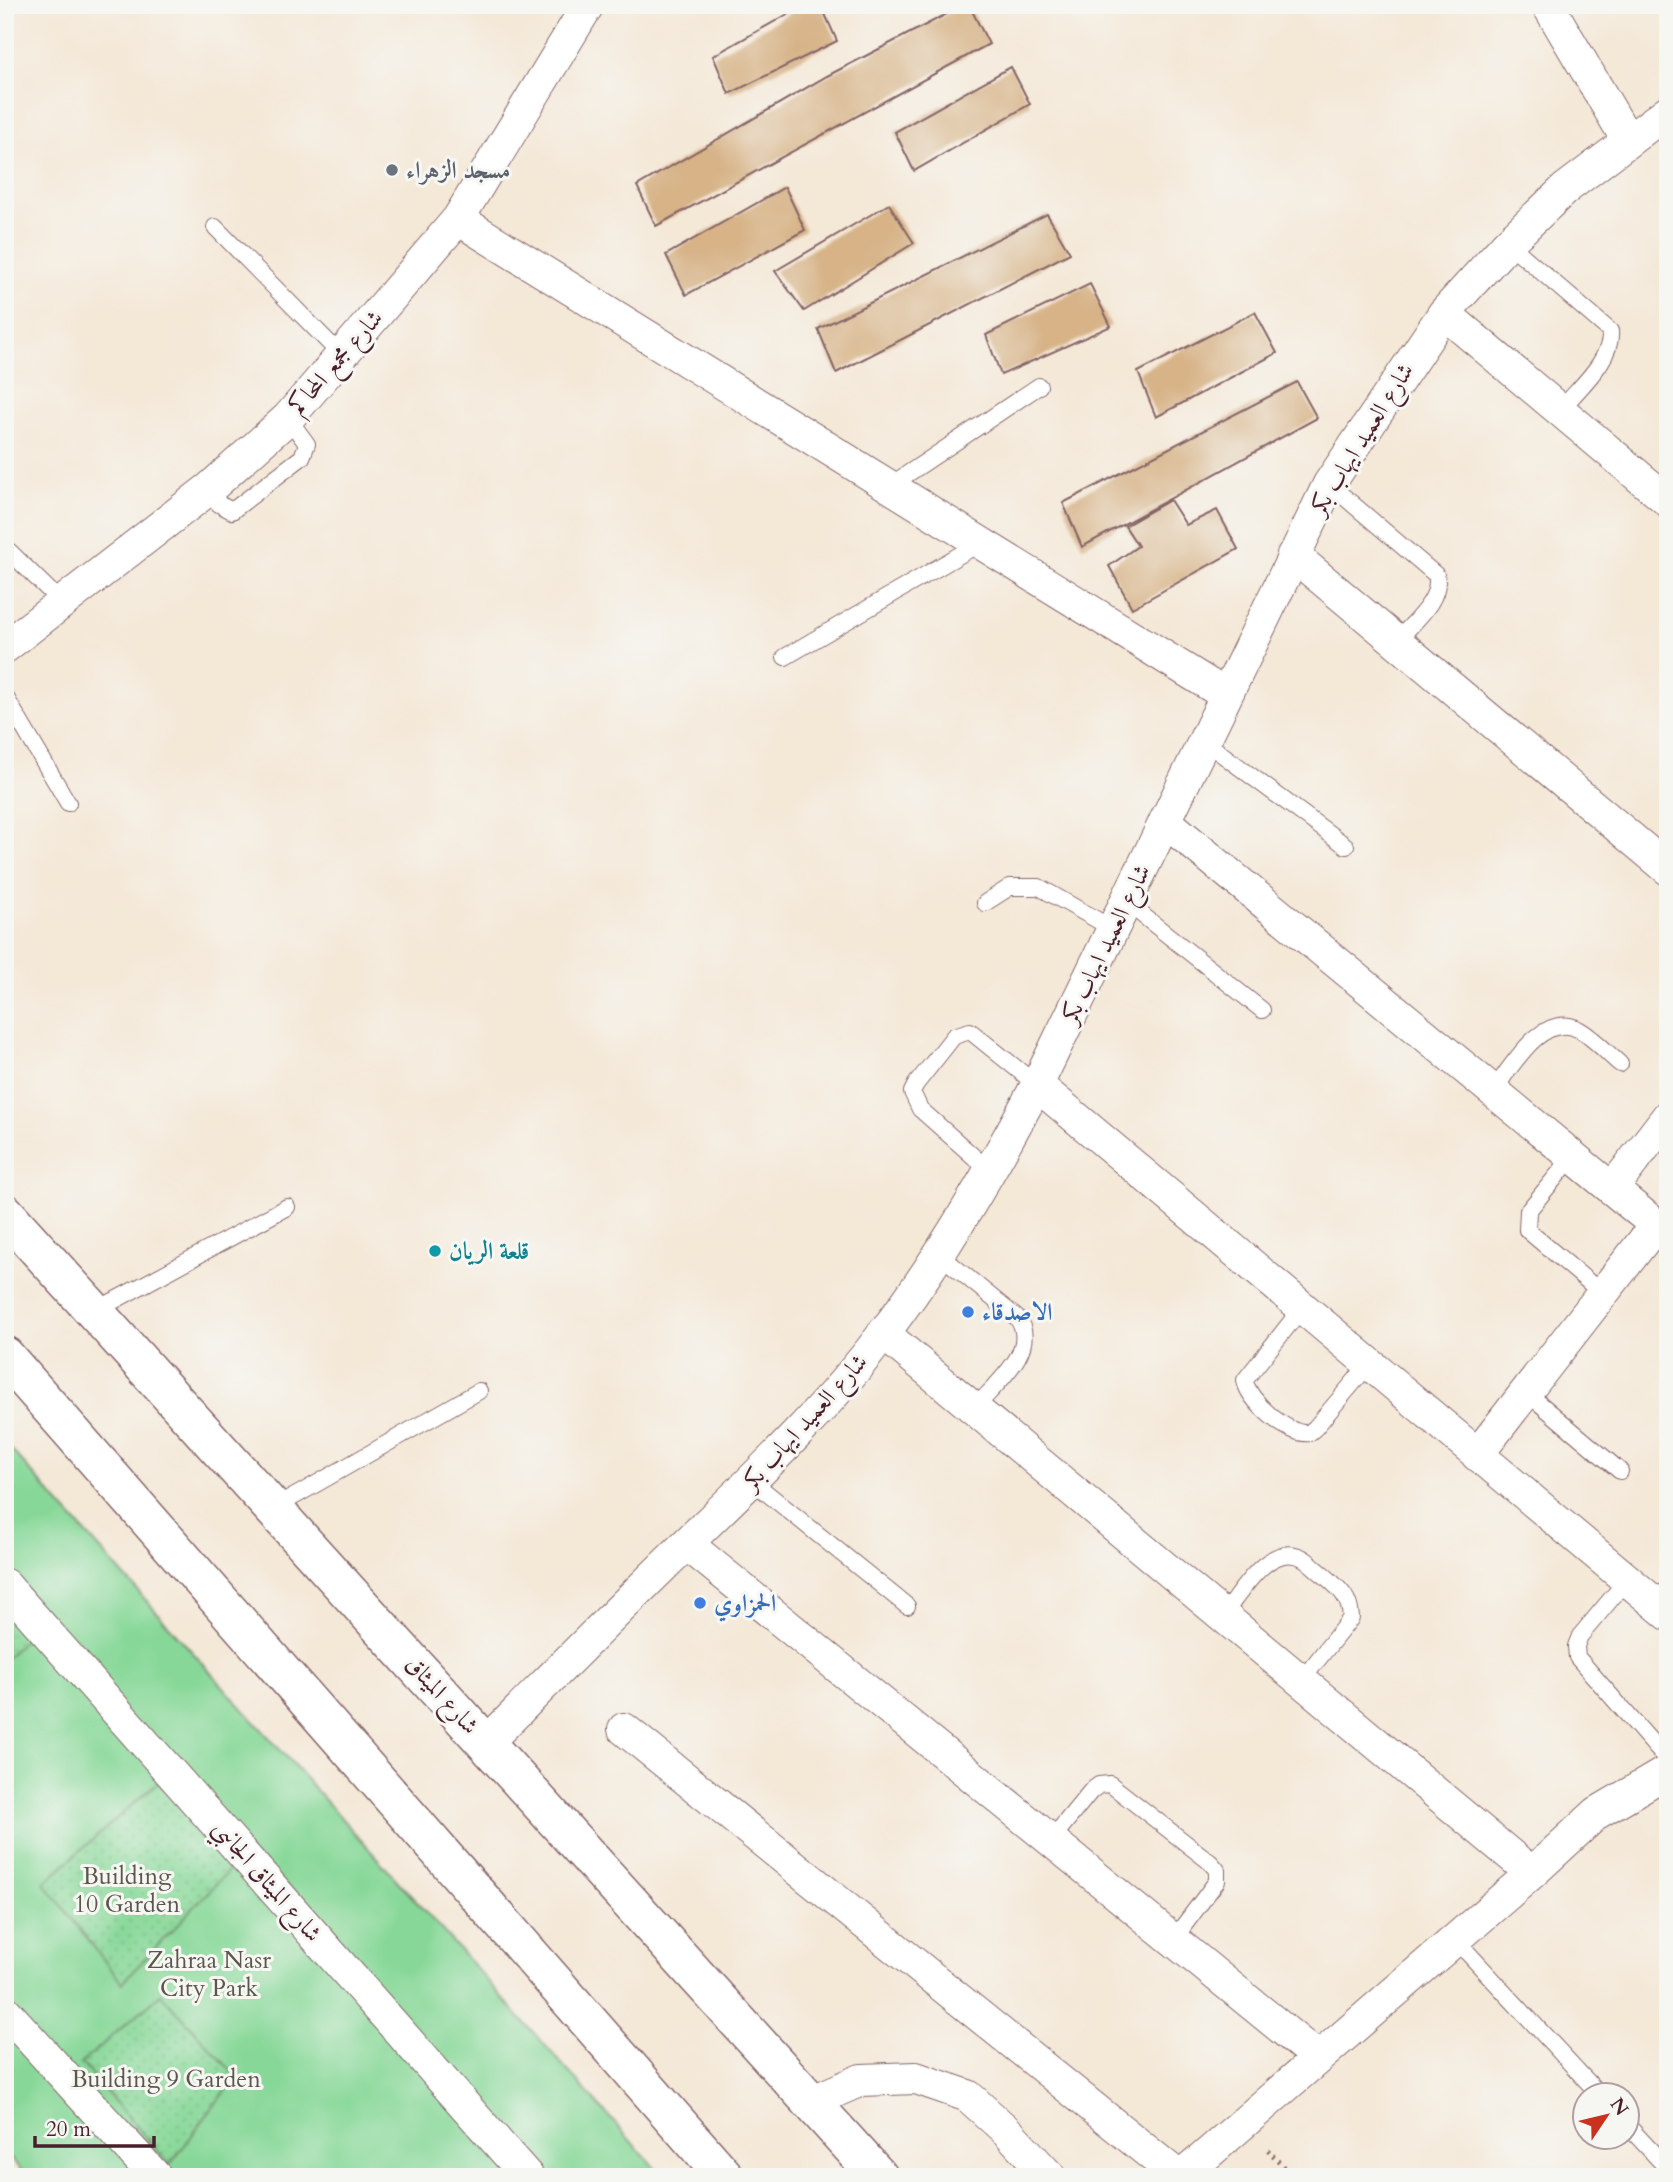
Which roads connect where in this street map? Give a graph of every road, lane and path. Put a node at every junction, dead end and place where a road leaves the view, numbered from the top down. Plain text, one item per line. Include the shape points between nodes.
1 (587, 5) edge
2 (1548, 5) edge
3 (1663, 121) edge
4 (1627, 139) junction
5 (458, 219) junction
6 (215, 227) dead end
7 (1508, 243) junction
8 (1444, 313) junction
9 (342, 356) junction
10 (1039, 386) dead end
11 (1560, 411) junction
12 (1329, 484) junction
13 (888, 487) junction
14 (1668, 501) edge
15 (980, 543) junction
16 (5, 547) edge
17 (1293, 555) junction
18 (62, 603) junction
19 (1397, 641) junction
20 (5, 647) edge
21 (785, 657) dead end
22 (1226, 695) junction
23 (5, 696) edge
24 (1204, 741) junction
25 (68, 803) dead end
26 (1165, 821) junction
27 (1346, 846) dead end
28 (1668, 869) edge
29 (1126, 901) junction
30 (985, 903) dead end
31 (1113, 929) junction
32 (1262, 1010) dead end
33 (1620, 1064) dead end
34 (1037, 1085) junction
35 (1493, 1091) junction
36 (1668, 1116) edge
37 (1573, 1156) junction
38 (991, 1172) junction
39 (1612, 1189) junction
40 (287, 1207) dead end
41 (5, 1213) edge
42 (1662, 1230) edge
43 (940, 1255) junction
44 (1603, 1294) junction
45 (1302, 1308) junction
46 (95, 1311) junction
47 (884, 1334) junction
48 (5, 1356) edge
49 (1369, 1364) junction
50 (479, 1391) dead end
51 (1526, 1392) junction
52 (974, 1409) junction
53 (1477, 1455) junction
54 (1620, 1472) dead end
55 (753, 1482) junction
56 (274, 1508) junction
57 (687, 1544) junction
58 (1627, 1580) junction
59 (5, 1585) edge
60 (907, 1606) dead end
61 (1668, 1614) edge
62 (1223, 1615) junction
63 (1301, 1681) junction
64 (624, 1729) dead end
65 (486, 1743) junction
66 (1668, 1761) edge
67 (1668, 1771) edge
68 (1051, 1840) junction
69 (1532, 1873) junction
70 (1454, 1938) junction
71 (1173, 1940) junction
72 (5, 2011) edge
73 (1317, 2057) junction
74 (1585, 2080) edge
75 (811, 2102) junction
76 (1642, 2141) edge
77 (1668, 2169) edge
78 (156, 2177) edge
79 (528, 2177) edge
80 (725, 2177) edge
81 (879, 2177) edge
82 (1050, 2177) edge
83 (1180, 2177) edge

1 - 5 street, شارع مجمع المحاكم
2 - 4 street
3 - 4 street, شارع العميد ايهاب بكر
4 - 7 street, شارع العميد ايهاب بكر
5 - 9 street, شارع مجمع المحاكم
5 - 13 street
6 - 9 lane
7 - 8 street, شارع العميد ايهاب بكر
7 - 11 lane via 1610,331 1611,344 1605,355
8 - 11 street
8 - 12 street, شارع العميد ايهاب بكر
9 - 18 street, شارع مجمع المحاكم via 288,418 210,488
10 - 13 lane
11 - 14 street
12 - 17 street, شارع العميد ايهاب بكر
12 - 19 lane via 1436,575 1436,594
13 - 15 street
15 - 21 lane
15 - 22 street
16 - 18 lane
17 - 19 street
17 - 22 street, شارع العميد ايهاب بكر
18 - 20 street, شارع مجمع المحاكم
19 - 28 street
22 - 24 street, شارع العميد ايهاب بكر
23 - 25 lane
24 - 26 street, شارع العميد ايهاب بكر
24 - 27 lane
26 - 29 street, شارع العميد ايهاب بكر
26 - 35 street
29 - 31 street, شارع العميد ايهاب بكر
29 - 32 lane
30 - 31 lane via 1010,887 1039,887
31 - 34 street, شارع العميد ايهاب بكر
33 - 35 lane via 1578,1029 1562,1025 1546,1029 1533,1040
34 - 38 street, شارع العميد ايهاب بكر
34 - 38 lane via 970,1031 954,1036 916,1084 912,1092 920,1109
34 - 45 street
35 - 37 street
36 - 39 street
37 - 39 street
37 - 44 lane via 1528,1211 1527,1230
38 - 43 street, شارع العميد ايهاب بكر
39 - 42 street
40 - 46 lane
41 - 46 main road, شارع الميثاق
42 - 44 street
43 - 47 street, شارع العميد ايهاب بكر
43 - 52 lane via 1025,1329 1020,1353
44 - 51 street
45 - 49 street
45 - 49 lane via 1245,1380 1252,1398 1292,1432 1309,1433 1315,1428
46 - 56 main road, شارع الميثاق
47 - 52 street
47 - 55 street, شارع العميد ايهاب بكر
48 - 80 main road
49 - 53 street
50 - 56 lane
51 - 53 street
51 - 54 lane
52 - 62 street
53 - 58 street
55 - 57 street, شارع العميد ايهاب بكر
55 - 60 lane
56 - 65 main road, شارع الميثاق
57 - 65 street, شارع العميد ايهاب بكر
57 - 68 street
58 - 61 street
58 - 66 lane via 1580,1636 1577,1657
59 - 79 street, شارع الميثاق الجانبي
62 - 63 street
62 - 63 lane via 1274,1557 1289,1554 1303,1558 1334,1583 1350,1604 1351,1619
63 - 69 street
64 - 83 street
65 - 75 main road, شارع الميثاق
67 - 69 street via 1597,1813
68 - 71 street
68 - 71 lane via 1091,1791 1110,1784 1210,1862 1217,1881
69 - 70 street
70 - 73 street
70 - 74 lane
71 - 73 street
72 - 78 street
73 - 83 street
75 - 81 main road, شارع الميثاق
75 - 82 street via 861,2080 916,2078 968,2096
76 - 77 lane

